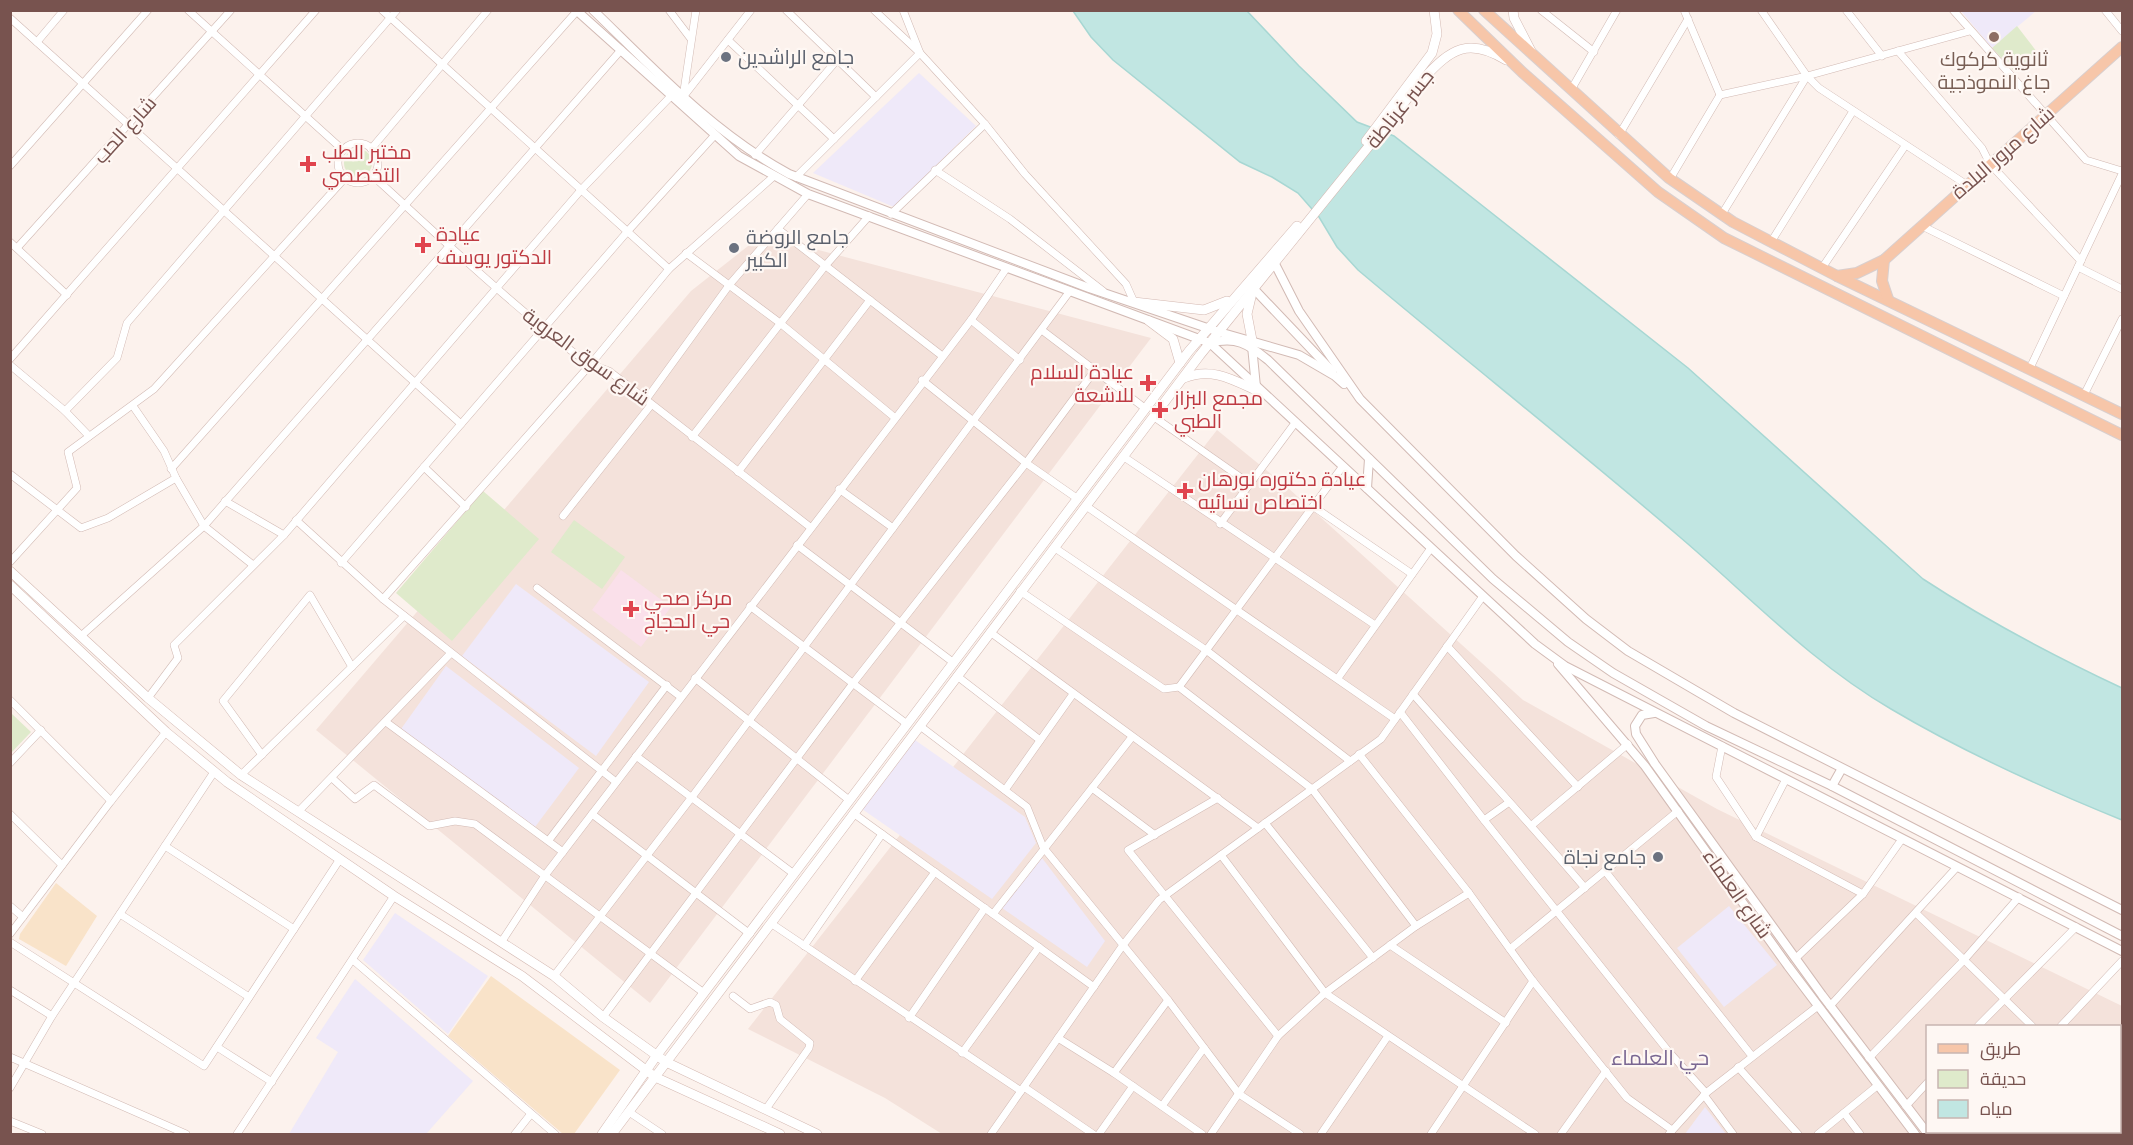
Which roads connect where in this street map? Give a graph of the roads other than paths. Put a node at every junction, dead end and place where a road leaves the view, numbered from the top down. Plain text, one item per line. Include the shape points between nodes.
1 (64, 10) edge
2 (148, 10) edge
3 (188, 10) edge
4 (231, 10) edge
5 (316, 10) edge
6 (382, 10) edge
7 (397, 10) edge
8 (488, 10) edge
9 (593, 10) edge
10 (669, 10) edge
11 (696, 10) edge
12 (751, 10) edge
13 (786, 10) edge
14 (874, 10) edge
15 (903, 10) edge
16 (1434, 10) edge
17 (1458, 10) edge
18 (1484, 10) edge
19 (1514, 10) edge
20 (1541, 10) edge
21 (1617, 10) edge
22 (1684, 10) edge
23 (1761, 10) edge
24 (1846, 10) edge
25 (1953, 10) edge
26 (2105, 10) edge
27 (576, 11) edge
28 (10, 18) edge
29 (390, 18) junction
30 (1688, 19) junction
31 (1970, 31) junction
32 (2122, 31) edge
33 (212, 32) junction
34 (691, 39) junction
35 (728, 40) junction
36 (37, 42) junction
37 (2122, 47) edge
38 (621, 50) junction
39 (1898, 51) junction
40 (1594, 52) junction
41 (920, 53) junction
42 (1882, 56) junction
43 (1534, 58) junction
44 (838, 59) junction
45 (442, 64) junction
46 (1517, 66) junction
47 (260, 75) junction
48 (1807, 76) junction
49 (83, 84) junction
50 (1571, 90) junction
51 (1720, 95) junction
52 (671, 96) junction
53 (683, 97) junction
54 (876, 97) junction
55 (797, 106) junction
56 (491, 109) junction
57 (1853, 111) junction
58 (1391, 115) junction
59 (305, 116) junction
60 (2045, 117) junction
61 (985, 124) junction
62 (130, 126) junction
63 (1619, 135) junction
64 (714, 136) junction
65 (834, 139) junction
66 (1905, 146) junction
67 (371, 149) junction
68 (536, 149) junction
69 (343, 150) junction
70 (755, 155) junction
71 (1990, 164) junction
72 (10, 166) edge
73 (178, 169) junction
74 (936, 170) junction
75 (2122, 172) edge
76 (373, 176) junction
77 (773, 177) junction
78 (796, 177) junction
79 (345, 178) junction
80 (1670, 179) junction
81 (1967, 184) junction
82 (581, 190) junction
83 (808, 194) junction
84 (405, 205) junction
85 (225, 212) junction
86 (891, 214) junction
87 (1722, 214) junction
88 (869, 216) junction
89 (1304, 222) junction
90 (1922, 226) junction
91 (778, 229) junction
92 (627, 232) junction
93 (10, 242) edge
94 (1772, 242) junction
95 (448, 246) junction
96 (17, 248) junction
97 (686, 253) junction
98 (274, 256) junction
99 (1884, 260) junction
100 (1274, 262) junction
101 (2079, 264) junction
102 (825, 266) junction
103 (1822, 268) junction
104 (669, 269) junction
105 (1006, 269) junction
106 (1836, 276) junction
107 (730, 284) junction
108 (495, 288) junction
109 (1253, 288) junction
110 (2122, 289) edge
111 (1070, 291) junction
112 (1107, 294) junction
113 (1236, 294) junction
114 (67, 295) junction
115 (2064, 296) junction
116 (1888, 299) junction
117 (324, 300) junction
118 (870, 300) junction
119 (1134, 302) junction
120 (970, 320) junction
121 (1149, 321) junction
122 (780, 323) junction
123 (2121, 324) edge
124 (1208, 328) junction
125 (545, 329) junction
126 (1043, 331) junction
127 (1219, 332) junction
128 (1200, 338) junction
129 (366, 339) junction
130 (1210, 343) junction
131 (1254, 343) junction
132 (941, 355) junction
133 (10, 360) edge
134 (823, 360) junction
135 (1020, 360) junction
136 (1180, 363) junction
137 (10, 365) edge
138 (591, 365) junction
139 (2030, 368) junction
140 (1095, 370) junction
141 (1184, 378) junction
142 (922, 380) junction
143 (415, 382) junction
144 (1259, 390) junction
145 (2084, 395) junction
146 (1360, 399) junction
147 (648, 403) junction
148 (133, 406) junction
149 (1146, 409) junction
150 (65, 411) junction
151 (2122, 414) edge
152 (894, 417) junction
153 (1154, 417) junction
154 (974, 421) junction
155 (1296, 423) junction
156 (461, 424) junction
157 (2122, 435) edge
158 (89, 436) junction
159 (692, 437) junction
160 (1124, 457) junction
161 (1368, 459) junction
162 (1026, 463) junction
163 (1343, 466) junction
164 (424, 467) junction
165 (171, 469) junction
166 (738, 472) junction
167 (10, 474) edge
168 (176, 478) junction
169 (1250, 484) junction
170 (839, 489) junction
171 (1367, 489) junction
172 (1078, 499) junction
173 (225, 501) junction
174 (1086, 506) junction
175 (466, 507) junction
176 (1314, 507) junction
177 (57, 511) junction
178 (563, 516) dead end
179 (296, 520) junction
180 (1220, 524) junction
181 (204, 526) junction
182 (810, 527) junction
183 (893, 528) junction
184 (284, 535) junction
185 (797, 545) junction
186 (1055, 548) junction
187 (1431, 548) junction
188 (1275, 560) junction
189 (10, 562) edge
190 (341, 563) junction
191 (253, 565) junction
192 (10, 571) edge
193 (1412, 574) junction
194 (10, 585) edge
195 (850, 586) junction
196 (537, 588) dead end
197 (1020, 591) junction
198 (1483, 596) junction
199 (383, 599) junction
200 (750, 606) junction
201 (1239, 609) junction
202 (404, 616) junction
203 (901, 623) junction
204 (1375, 625) junction
205 (990, 632) junction
206 (81, 636) junction
207 (804, 645) junction
208 (1447, 645) junction
209 (1206, 650) junction
210 (450, 654) junction
211 (1553, 658) junction
212 (954, 663) junction
213 (352, 667) junction
214 (957, 676) junction
215 (695, 678) junction
216 (1338, 678) junction
217 (854, 682) junction
218 (667, 685) junction
219 (1179, 687) junction
220 (1073, 694) junction
221 (1413, 694) junction
222 (681, 697) junction
223 (148, 698) junction
224 (11, 702) edge
225 (1400, 712) junction
226 (1654, 713) junction
227 (1395, 719) junction
228 (749, 721) junction
229 (386, 722) junction
230 (907, 724) junction
231 (920, 726) junction
232 (1706, 726) junction
233 (41, 730) junction
234 (166, 732) junction
235 (1701, 736) junction
236 (1132, 737) junction
237 (1040, 740) junction
238 (1628, 744) junction
239 (1722, 746) junction
240 (1359, 754) junction
241 (262, 755) junction
242 (636, 756) junction
243 (798, 760) junction
244 (1350, 761) junction
245 (10, 763) edge
246 (602, 770) junction
247 (1841, 770) junction
248 (214, 772) junction
249 (241, 775) junction
250 (332, 778) junction
251 (1786, 779) junction
252 (616, 782) junction
253 (1832, 786) junction
254 (1578, 787) junction
255 (1092, 788) junction
256 (1311, 789) junction
257 (1005, 790) junction
258 (692, 797) junction
259 (1218, 798) junction
260 (849, 800) junction
261 (111, 801) junction
262 (1508, 803) junction
263 (1678, 811) junction
264 (298, 812) junction
265 (853, 813) junction
266 (10, 814) edge
267 (592, 814) junction
268 (1484, 820) junction
269 (1265, 823) junction
270 (1532, 825) junction
271 (1258, 828) junction
272 (741, 834) junction
273 (882, 834) junction
274 (1155, 835) junction
275 (1756, 837) junction
276 (1902, 839) junction
277 (549, 840) junction
278 (165, 846) junction
279 (1042, 847) junction
280 (563, 852) junction
281 (646, 855) junction
282 (1221, 855) junction
283 (339, 860) junction
284 (62, 865) junction
285 (1957, 867) junction
286 (1605, 871) junction
287 (935, 872) junction
288 (546, 874) junction
289 (795, 874) junction
290 (1585, 888) junction
291 (1469, 893) junction
292 (1863, 894) junction
293 (696, 895) junction
294 (394, 896) junction
295 (1164, 896) junction
296 (2019, 897) junction
297 (10, 906) edge
298 (985, 908) junction
299 (2122, 910) edge
300 (1558, 911) junction
301 (120, 914) junction
302 (993, 914) junction
303 (1917, 914) junction
304 (600, 915) junction
305 (23, 917) junction
306 (772, 924) junction
307 (1416, 926) junction
308 (2076, 927) junction
309 (294, 929) junction
310 (10, 934) edge
311 (750, 934) junction
312 (2119, 935) edge
313 (502, 941) junction
314 (10, 942) edge
315 (1124, 945) junction
316 (1390, 945) junction
317 (2110, 945) junction
318 (804, 946) junction
319 (1039, 947) junction
320 (1510, 949) junction
321 (2122, 951) edge
322 (651, 954) junction
323 (1373, 958) junction
324 (1796, 958) junction
325 (352, 960) junction
326 (1964, 960) junction
327 (2122, 961) edge
328 (554, 976) junction
329 (855, 981) junction
330 (1533, 981) junction
331 (74, 983) junction
332 (1094, 987) junction
333 (10, 990) edge
334 (704, 993) junction
335 (1325, 993) junction
336 (733, 996) dead end
337 (249, 997) junction
338 (2003, 999) junction
339 (1168, 1000) junction
340 (1818, 1006) junction
341 (1830, 1006) junction
342 (52, 1016) junction
343 (603, 1017) junction
344 (909, 1018) junction
345 (1506, 1023) junction
346 (1979, 1025) edge
347 (2031, 1025) edge
348 (2062, 1025) edge
349 (1278, 1036) junction
350 (1388, 1036) junction
351 (1058, 1038) junction
352 (217, 1047) junction
353 (1204, 1048) junction
354 (962, 1053) junction
355 (657, 1055) junction
356 (1752, 1056) junction
357 (10, 1058) edge
358 (1869, 1058) junction
359 (666, 1062) junction
360 (22, 1064) junction
361 (1738, 1067) junction
362 (646, 1071) junction
363 (1606, 1071) junction
364 (1114, 1073) junction
365 (655, 1077) junction
366 (272, 1082) junction
367 (1926, 1084) edge
368 (1133, 1086) junction
369 (1877, 1086) junction
370 (1464, 1087) junction
371 (10, 1088) edge
372 (1022, 1089) junction
373 (1239, 1094) junction
374 (1705, 1094) junction
375 (1906, 1106) junction
376 (1162, 1107) junction
377 (766, 1109) junction
378 (629, 1112) junction
379 (1844, 1113) junction
380 (530, 1115) junction
381 (10, 1120) edge
382 (1926, 1131) edge
383 (1671, 1132) edge
384 (42, 1134) edge
385 (186, 1134) edge
386 (237, 1134) edge
387 (515, 1134) edge
388 (555, 1134) edge
389 (602, 1134) edge
390 (612, 1134) edge
391 (662, 1134) edge
392 (780, 1134) edge
393 (817, 1134) edge
394 (991, 1134) edge
395 (1093, 1134) edge
396 (1099, 1134) edge
397 (1202, 1134) edge
398 (1211, 1134) edge
399 (1300, 1134) edge
400 (1321, 1134) edge
401 (1431, 1134) edge
402 (1535, 1134) edge
403 (1561, 1134) edge
404 (1733, 1134) edge
405 (1798, 1134) edge
406 (1818, 1134) edge
407 (1860, 1134) edge
408 (1915, 1134) edge

1 - 36 street
2 - 49 street
3 - 33 street
4 - 33 street, شارع الحب
5 - 47 street
6 - 29 street
7 - 29 street
8 - 45 street
9 - 53 street
10 - 34 street
11 - 34 street
12 - 35 street
13 - 44 street
14 - 41 street
15 - 41 street
16 - 58 main road, جسر غرناطة via 1437,34 1432,53
17 - 46 main road
18 - 43 main road
19 - 43 main road via 1514,18
20 - 40 street
21 - 40 street
22 - 30 street
23 - 48 street
24 - 42 street
25 - 31 street
26 - 32 street
27 - 38 street
27 - 56 street
28 - 36 street
29 - 45 street
29 - 59 street
30 - 51 street
30 - 63 street
31 - 39 street
31 - 60 street
33 - 47 street
33 - 62 street, شارع الحب
34 - 53 street
35 - 53 street
35 - 55 street
36 - 49 street
37 - 60 main road, شارع مرور البلدة
38 - 52 street
38 - 68 street
39 - 42 street
39 - 71 street via 1983,148
40 - 50 street
41 - 54 street
41 - 61 street
42 - 48 street
43 - 50 main road
44 - 54 street
44 - 55 street
45 - 56 street
45 - 67 street
46 - 58 main road, جسر غرناطة via 1472,46 1451,52
46 - 157 main road via 1658,192 1724,238
47 - 59 street
47 - 73 street
48 - 51 street
48 - 57 street
48 - 87 street
49 - 62 street
49 - 72 street
50 - 63 main road
51 - 80 street
52 - 64 street
52 - 82 street
53 - 70 street
54 - 65 street
55 - 65 street
55 - 70 street
56 - 68 street
56 - 84 street
57 - 66 street
57 - 94 street
58 - 89 main road, جسر غرناطة
59 - 69 street
59 - 85 street
60 - 71 main road, شارع مرور البلدة
60 - 75 street via 2086,160
61 - 74 street
61 - 119 street via 1025,174 1126,284
62 - 73 street
62 - 96 street, شارع الحب
63 - 80 main road
64 - 77 street
64 - 92 street
65 - 78 street
66 - 81 street
66 - 103 street
67 - 69 street via 360,144
67 - 76 street via 377,159
68 - 82 street
68 - 95 street
69 - 79 street via 338,162
70 - 78 street
71 - 81 main road, شارع مرور البلدة
71 - 101 street
73 - 85 street
73 - 114 street
74 - 86 street
74 - 112 street via 1010,219
75 - 101 street
76 - 79 street via 356,183
76 - 84 street, شارع سوق العروبة
77 - 83 street
77 - 97 street
78 - 86 street
79 - 98 street
80 - 87 main road
81 - 90 main road, شارع مرور البلدة
82 - 92 street
82 - 108 street
83 - 88 street
83 - 91 street
84 - 95 street, شارع سوق العروبة
84 - 117 street
85 - 98 street
85 - 150 street via 127,323 117,358
86 - 112 street
87 - 94 main road
88 - 102 street
88 - 105 street
89 - 100 main road
89 - 113 main road
90 - 99 main road, شارع مرور البلدة
90 - 115 street
91 - 102 street
91 - 107 street
92 - 104 street
92 - 125 street
93 - 96 street
94 - 103 main road
95 - 108 street, شارع سوق العروبة
95 - 129 street
96 - 114 street
97 - 104 street
97 - 107 street
98 - 117 street
98 - 148 street
99 - 106 main road, شارع مرور البلدة via 1857,273
99 - 116 main road via 1882,281
100 - 109 main road
100 - 146 street via 1299,311
101 - 110 street
101 - 115 street
102 - 118 street
102 - 122 street
103 - 106 main road
104 - 138 street
105 - 111 street
105 - 120 street
106 - 116 main road
107 - 122 street
107 - 147 street
108 - 125 street, شارع سوق العروبة
108 - 143 street
109 - 127 main road
109 - 131 main road via 1247,314
109 - 146 street
111 - 121 street
111 - 126 street
112 - 119 street
113 - 119 main road via 1204,310
113 - 124 main road
114 - 133 street
115 - 139 street
116 - 139 main road
117 - 129 street
117 - 165 street
118 - 132 street
118 - 134 street
119 - 124 street
120 - 132 street
120 - 135 street
121 - 128 street
121 - 136 main road via 1173,339
122 - 134 street
122 - 159 street
123 - 145 street
124 - 127 street
124 - 128 main road
125 - 138 street, شارع سوق العروبة
125 - 156 street
126 - 135 street
126 - 140 street
127 - 130 main road
127 - 131 street
128 - 130 street
128 - 136 main road
129 - 143 street
129 - 173 street
130 - 131 street via 1233,339
130 - 141 main road
130 - 144 street
131 - 144 street
131 - 146 street via 1310,360
131 - 161 street
132 - 142 street
134 - 152 street
134 - 166 street
135 - 154 street
136 - 149 main road
137 - 150 street
138 - 147 street, شارع سوق العروبة via 609,371
138 - 175 street
139 - 145 main road
140 - 149 street
140 - 162 street
141 - 144 main road via 1213,373
141 - 153 main road
142 - 152 street
142 - 154 street
143 - 156 street
143 - 179 street
144 - 155 street
145 - 151 main road
146 - 247 street via 1516,556 1586,619 1670,677
147 - 159 street, شارع سوق العروبة
147 - 178 street
148 - 158 street
148 - 165 street via 164,451
149 - 172 main road
150 - 158 street
152 - 170 street
153 - 160 main road
153 - 169 street
154 - 162 street
154 - 183 street
155 - 163 street
155 - 169 street
156 - 164 street
158 - 177 street via 68,452 77,488
159 - 166 street, شارع سوق العروبة
160 - 174 main road
160 - 180 street
161 - 171 street
161 - 232 street via 1493,579 1568,642 1613,673
162 - 172 street
162 - 203 street
163 - 171 street
163 - 176 street
164 - 175 street
164 - 190 street
165 - 168 street
166 - 182 street, شارع سوق العروبة
167 - 177 street
168 - 177 street via 108,518 81,528
168 - 181 street
169 - 180 street
170 - 182 street
170 - 183 street
171 - 187 street
172 - 212 main road
173 - 181 street
173 - 184 street
174 - 186 main road
174 - 201 street
175 - 199 street
176 - 188 street
176 - 193 street
177 - 189 street
179 - 184 street
179 - 190 street
180 - 188 street
181 - 191 street
181 - 206 street
182 - 185 street
183 - 195 street
184 - 191 street
185 - 195 street
185 - 200 street
186 - 197 main road
186 - 209 street
187 - 193 street
187 - 198 street
188 - 201 street
188 - 204 street
190 - 199 street
191 - 223 street via 174,645 178,658
192 - 206 main road
193 - 204 street
194 - 234 main road
195 - 203 street
195 - 207 street
196 - 218 street
197 - 205 main road
197 - 219 street via 1164,689
198 - 208 street
198 - 211 street
199 - 202 street
200 - 207 street
200 - 215 street
201 - 209 street
201 - 216 street
202 - 210 street
202 - 213 street
203 - 212 street
203 - 217 street
204 - 216 street
205 - 214 main road
205 - 220 street
206 - 223 main road
207 - 217 street
207 - 228 street
208 - 221 street
208 - 254 street
209 - 219 street
209 - 244 street
210 - 229 street
210 - 246 street
211 - 226 street
211 - 238 street, شارع العلماء
212 - 230 main road
213 - 241 street
213 - 241 street via 310,595 223,701
214 - 231 main road
214 - 237 street
215 - 222 street
215 - 228 street
216 - 227 street
217 - 230 street
217 - 243 street
218 - 222 street
218 - 246 street
219 - 256 street
220 - 236 street
220 - 237 street
221 - 225 street
221 - 262 street
222 - 242 street
223 - 249 main road
224 - 233 street
225 - 227 street
225 - 268 street
226 - 235 street
226 - 324 street, شارع العلماء via 1638,718 1635,726 1639,738
227 - 240 street via 1381,739
228 - 243 street
228 - 258 street
229 - 250 street
229 - 277 street
230 - 260 main road
231 - 257 street
231 - 265 main road
232 - 235 street
232 - 253 street
233 - 245 street
233 - 261 street
234 - 248 main road
234 - 261 street
235 - 239 street
236 - 255 street
236 - 259 street
237 - 257 street
238 - 254 street
238 - 263 street, شارع العلماء
239 - 251 street
239 - 275 street via 1716,777
240 - 244 street
240 - 291 street
241 - 249 street
242 - 252 street
242 - 258 street
243 - 260 street
243 - 272 street
244 - 256 street
246 - 252 street
246 - 277 street
247 - 253 street
247 - 299 street
248 - 278 street
248 - 283 main road
249 - 264 main road
250 - 264 street
250 - 288 street via 356,799 374,785 429,826 455,821 475,824
251 - 275 street
251 - 276 street
252 - 267 street
253 - 312 street
254 - 270 street
255 - 274 street
255 - 279 street
256 - 269 street
256 - 307 street
257 - 279 street via 1027,807
258 - 272 street
258 - 281 street
259 - 271 street
259 - 274 street
260 - 289 main road
261 - 284 street
262 - 268 street
262 - 270 street
263 - 286 street
263 - 340 street, شارع العلماء
264 - 313 main road
265 - 273 street
265 - 306 main road
266 - 284 street
267 - 280 street
267 - 281 street
268 - 300 street
269 - 271 street
269 - 323 street
270 - 290 street
271 - 282 street
272 - 289 street
272 - 293 street
273 - 287 street
273 - 318 street
274 - 295 street via 1128,850
275 - 292 street
276 - 285 street
276 - 292 street
277 - 280 street
278 - 301 street
278 - 309 street
279 - 302 street
279 - 315 street
280 - 288 street
281 - 293 street
281 - 304 street
282 - 295 street
282 - 335 street
283 - 294 main road
283 - 309 street
284 - 305 street
285 - 296 street
285 - 303 street
286 - 290 street
286 - 356 street
287 - 298 street
287 - 329 street
288 - 304 street
288 - 313 street
289 - 311 main road
290 - 300 street
291 - 307 street
291 - 320 street
292 - 324 street
293 - 311 street
293 - 322 street
294 - 325 street
294 - 362 main road via 522,976
295 - 315 street
295 - 349 street
296 - 308 street
296 - 326 street
297 - 305 street
298 - 302 street
298 - 344 street
300 - 320 street
300 - 374 street
301 - 331 street
301 - 337 street
302 - 319 street
303 - 326 street
303 - 341 street
304 - 322 street
304 - 328 street
305 - 310 street
306 - 318 street
306 - 359 main road
307 - 316 street
308 - 317 street
308 - 338 street
309 - 337 street
311 - 334 main road
312 - 317 street
313 - 328 main road
314 - 331 street
315 - 332 street
315 - 339 street
316 - 323 street
316 - 345 street
317 - 321 street
318 - 329 street
319 - 332 street
319 - 354 street
320 - 330 street
322 - 334 street
322 - 343 street
323 - 335 street
324 - 341 street, شارع العلماء
325 - 366 street
325 - 380 street
326 - 338 street
326 - 358 street
327 - 348 street
328 - 343 main road
329 - 344 street
330 - 345 street
330 - 363 street
331 - 342 street
331 - 352 street via 204,1066
332 - 351 street
333 - 342 street
334 - 355 main road
335 - 349 street
335 - 350 street
336 - 377 street via 750,1009 770,1002 776,1005 780,1019 810,1043
337 - 352 street
338 - 346 street
338 - 347 street
339 - 353 street
339 - 364 street
340 - 356 street
340 - 369 street, شارع العلماء
341 - 358 street, شارع العلماء
342 - 360 street
343 - 355 main road
344 - 354 street
345 - 370 street
349 - 373 street
350 - 370 street
350 - 400 street
351 - 364 street
351 - 372 street
352 - 366 street
353 - 373 street
353 - 376 street
354 - 372 street
355 - 359 main road
355 - 362 main road
356 - 361 street
357 - 360 street
358 - 375 street, شارع العلماء
359 - 365 main road
359 - 377 main road
360 - 371 street
360 - 385 street
361 - 374 street
361 - 405 street
362 - 365 main road
362 - 389 main road
363 - 383 street via 1627,1098
363 - 403 street
364 - 368 street
365 - 378 main road
365 - 392 main road
366 - 386 street
367 - 375 street
368 - 376 street
368 - 396 street
369 - 379 street
369 - 408 street, شارع العلماء
370 - 401 street
370 - 402 street
372 - 394 street
372 - 395 street
373 - 398 street
373 - 399 street
374 - 383 street
374 - 404 street
375 - 382 street, شارع العلماء
376 - 397 street
377 - 393 main road
378 - 390 main road
378 - 391 street
379 - 406 street
379 - 407 street
380 - 387 street
380 - 388 street
381 - 384 street

